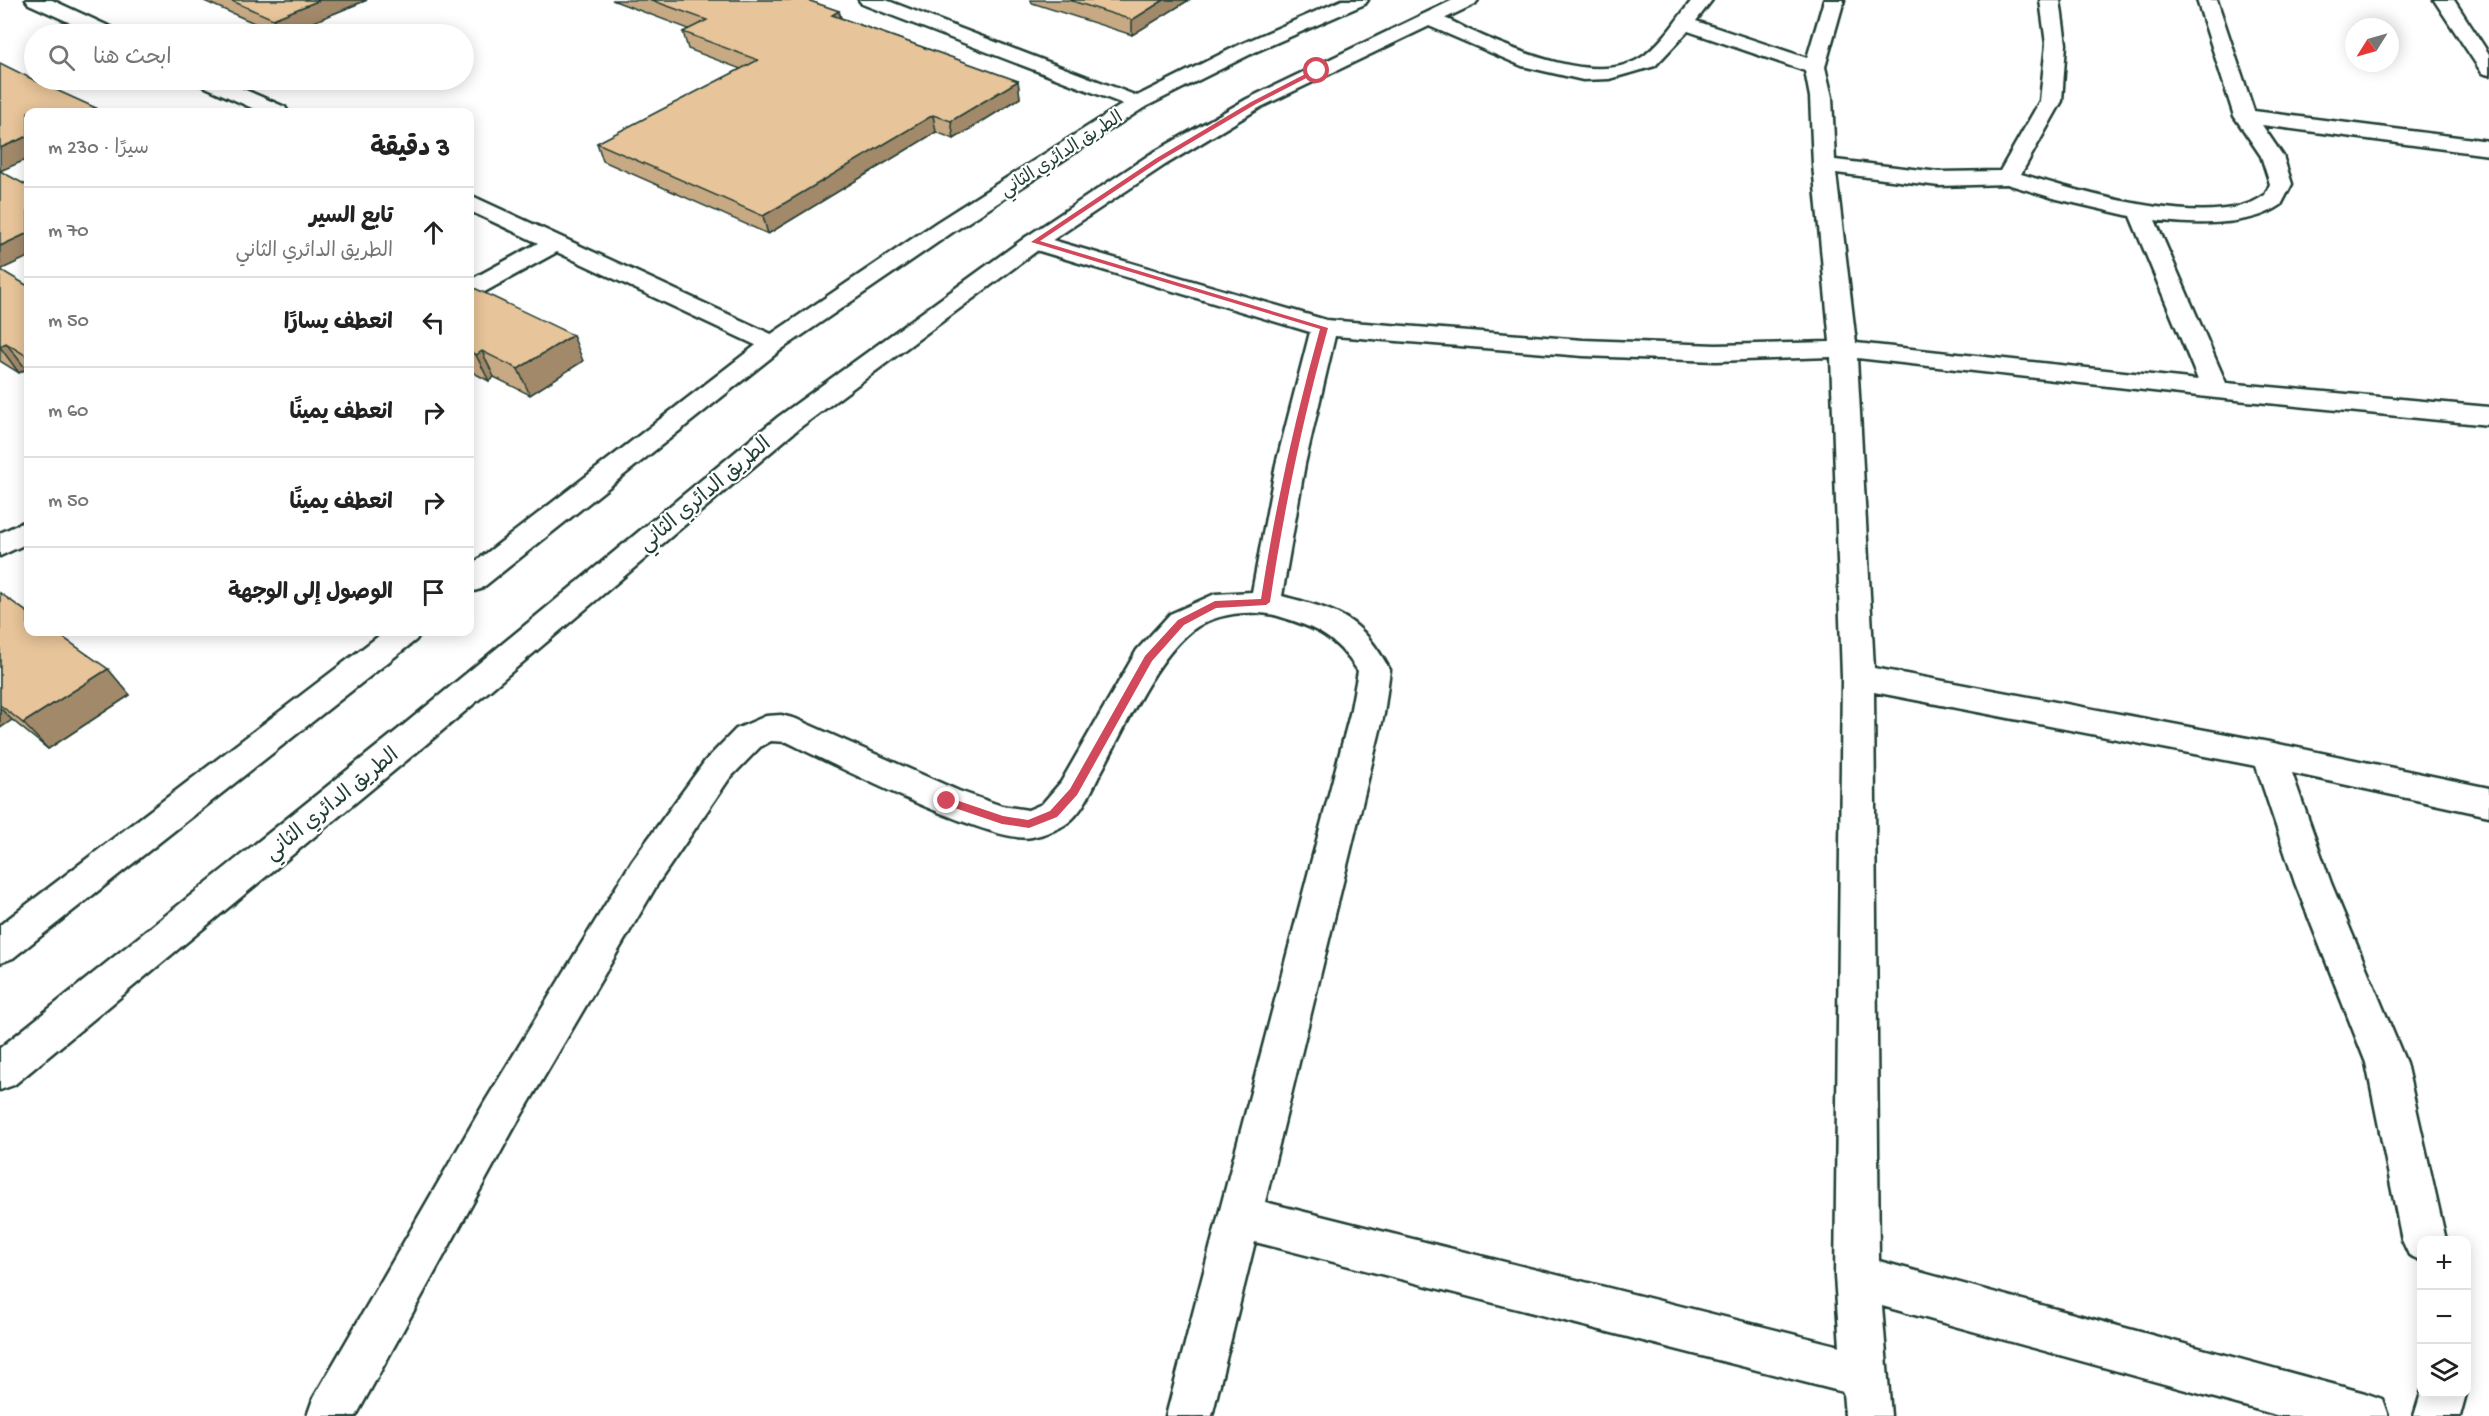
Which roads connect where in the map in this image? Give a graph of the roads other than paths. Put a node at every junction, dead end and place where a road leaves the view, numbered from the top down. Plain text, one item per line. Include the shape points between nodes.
1 (36, 0) edge
2 (869, 0) edge
3 (1358, 0) edge
4 (1468, 0) edge
5 (1702, 0) edge
6 (1834, 0) edge
7 (2050, 0) edge
8 (2206, 0) edge
9 (2444, 0) edge
10 (1429, 19) junction
11 (1682, 23) junction
12 (88, 24) edge
13 (1815, 67) junction
14 (2489, 69) edge
15 (228, 90) edge
16 (1138, 103) junction
17 (268, 108) edge
18 (2245, 116) junction
19 (2489, 148) edge
20 (1824, 165) junction
21 (2008, 177) junction
22 (474, 204) edge
23 (2139, 212) junction
24 (1034, 242) junction
25 (556, 243) junction
26 (474, 288) edge
27 (1324, 328) junction
28 (773, 344) junction
29 (1844, 349) junction
30 (2216, 390) junction
31 (2489, 416) edge
32 (24, 532) edge
33 (0, 546) edge
34 (474, 578) edge
35 (1266, 602) junction
36 (400, 636) edge
37 (1858, 677) junction
38 (2270, 755) junction
39 (2489, 802) edge
40 (0, 947) edge
41 (0, 1072) edge
42 (1240, 1217) junction
43 (2423, 1236) edge
44 (1857, 1277) junction
45 (1866, 1396) edge
46 (2441, 1398) edge
47 (330, 1416) edge
48 (1189, 1416) edge
49 (2365, 1416) edge
50 (2438, 1416) edge

1 - 12 street
2 - 16 street
3 - 16 street, الطريق الدائري الثاني via 1248,48
4 - 10 street, الطريق الدائري الثاني
5 - 11 street
6 - 13 street
7 - 21 street via 2056,44 2051,101
8 - 18 street
9 - 14 street
10 - 11 street via 1525,59 1572,73 1598,75 1650,61
10 - 24 street, الطريق الدائري الثاني via 1254,103 1157,160
11 - 13 street
13 - 20 street via 1821,97
15 - 17 street
16 - 28 street, الطريق الدائري الثاني
18 - 19 street
18 - 23 street via 2272,156 2281,184 2273,200 2247,213 2205,217
20 - 21 street via 1952,180
20 - 29 street
21 - 23 street
22 - 25 street
23 - 30 street
24 - 27 street
24 - 41 street, الطريق الدائري الثاني via 788,423 412,737
25 - 26 street
25 - 28 street
27 - 29 street via 1582,348 1716,353
27 - 35 street via 1277,524
28 - 34 street, الطريق الدائري الثاني
29 - 30 street
29 - 37 street
30 - 31 street
32 - 33 street
35 - 42 street via 1323,618 1355,641 1374,670 1367,714
35 - 47 street via 1215,605 1181,622 1148,658 1073,792 1054,814 1029,824 1002,820 947,801 796,732 766,729 748,738 717,770 645,872 500,1114
36 - 40 street
37 - 38 street
37 - 44 street
38 - 39 street
38 - 43 street via 2313,884 2386,1063
42 - 45 street
42 - 48 street
44 - 45 street
44 - 49 street
46 - 50 street

